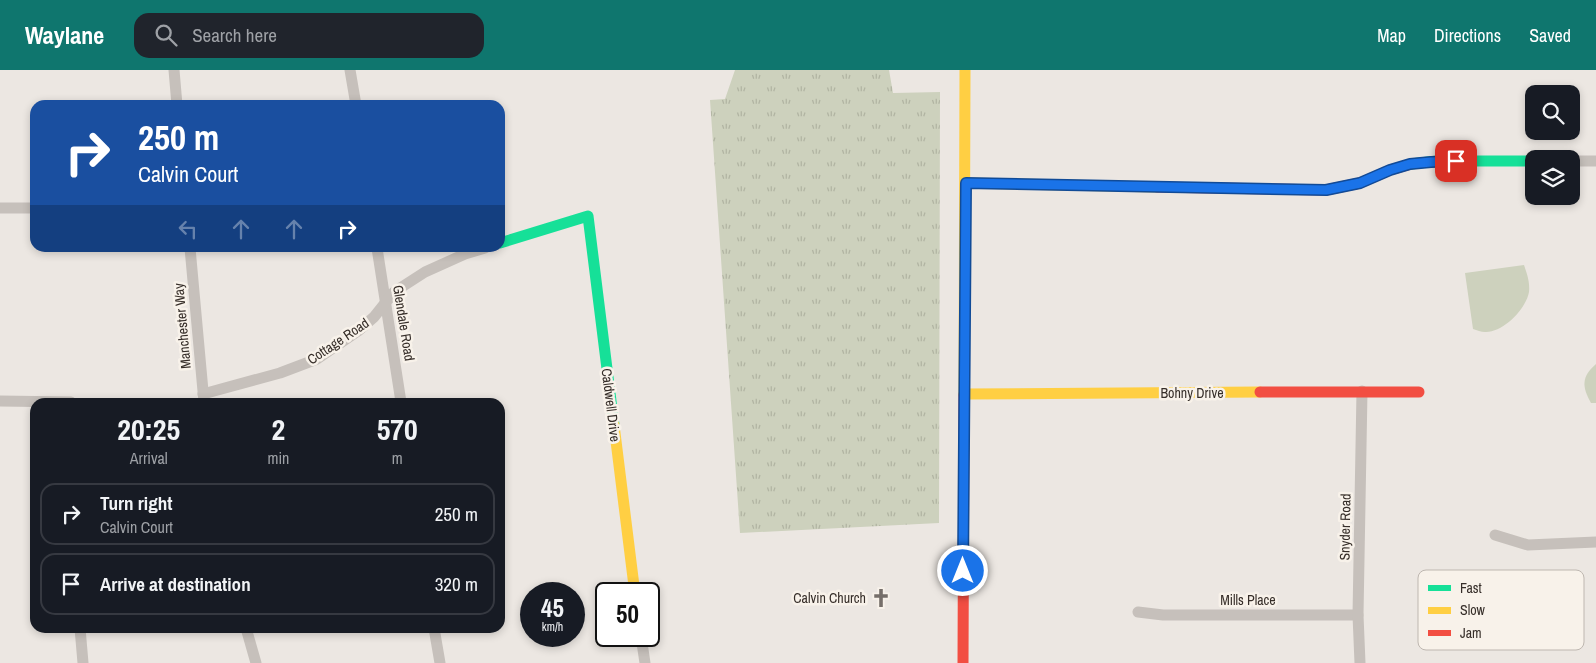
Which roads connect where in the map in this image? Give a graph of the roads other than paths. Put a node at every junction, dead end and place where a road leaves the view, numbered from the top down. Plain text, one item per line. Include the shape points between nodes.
1 (174, 70) edge
2 (350, 70) edge
3 (965, 70) edge
4 (177, 100) edge
5 (355, 100) edge
6 (1525, 161) edge
7 (1580, 161) edge
8 (1596, 161) edge
9 (966, 183) junction
10 (0, 208) edge
11 (30, 208) edge
12 (505, 241) edge
13 (190, 252) edge
14 (378, 252) edge
15 (472, 252) edge
16 (386, 303) junction
17 (1362, 391) junction
18 (1419, 392) dead end
19 (964, 394) junction
20 (204, 398) edge
21 (400, 398) edge
22 (0, 401) edge
23 (30, 401) edge
24 (1495, 535) dead end
25 (1596, 542) edge
26 (633, 582) edge
27 (1138, 612) dead end
28 (1358, 615) junction
29 (80, 633) edge
30 (247, 633) edge
31 (435, 633) edge
32 (643, 647) edge
33 (83, 663) edge
34 (256, 663) edge
35 (440, 663) edge
36 (645, 663) edge
37 (963, 663) edge
38 (1360, 663) edge

1 - 4 street
2 - 5 street
3 - 9 street
6 - 9 street via 1417,164 1326,190
7 - 8 street
9 - 19 street
10 - 11 street
12 - 26 street, Caldwell Drive via 588,216
13 - 20 street, Manchester Way
14 - 16 street, Glendale Road
15 - 16 street, Cottage Road via 425,272 394,292
16 - 20 street, Cottage Road via 358,331 317,359
16 - 21 street, Glendale Road
17 - 18 street, Bohny Drive
17 - 19 street, Bohny Drive
17 - 28 street, Snyder Road
19 - 37 street
22 - 23 street
24 - 25 street via 1528,545
27 - 28 street, Mills Place via 1163,615
28 - 38 street, Snyder Road
29 - 33 street
30 - 34 street
31 - 35 street
32 - 36 street

